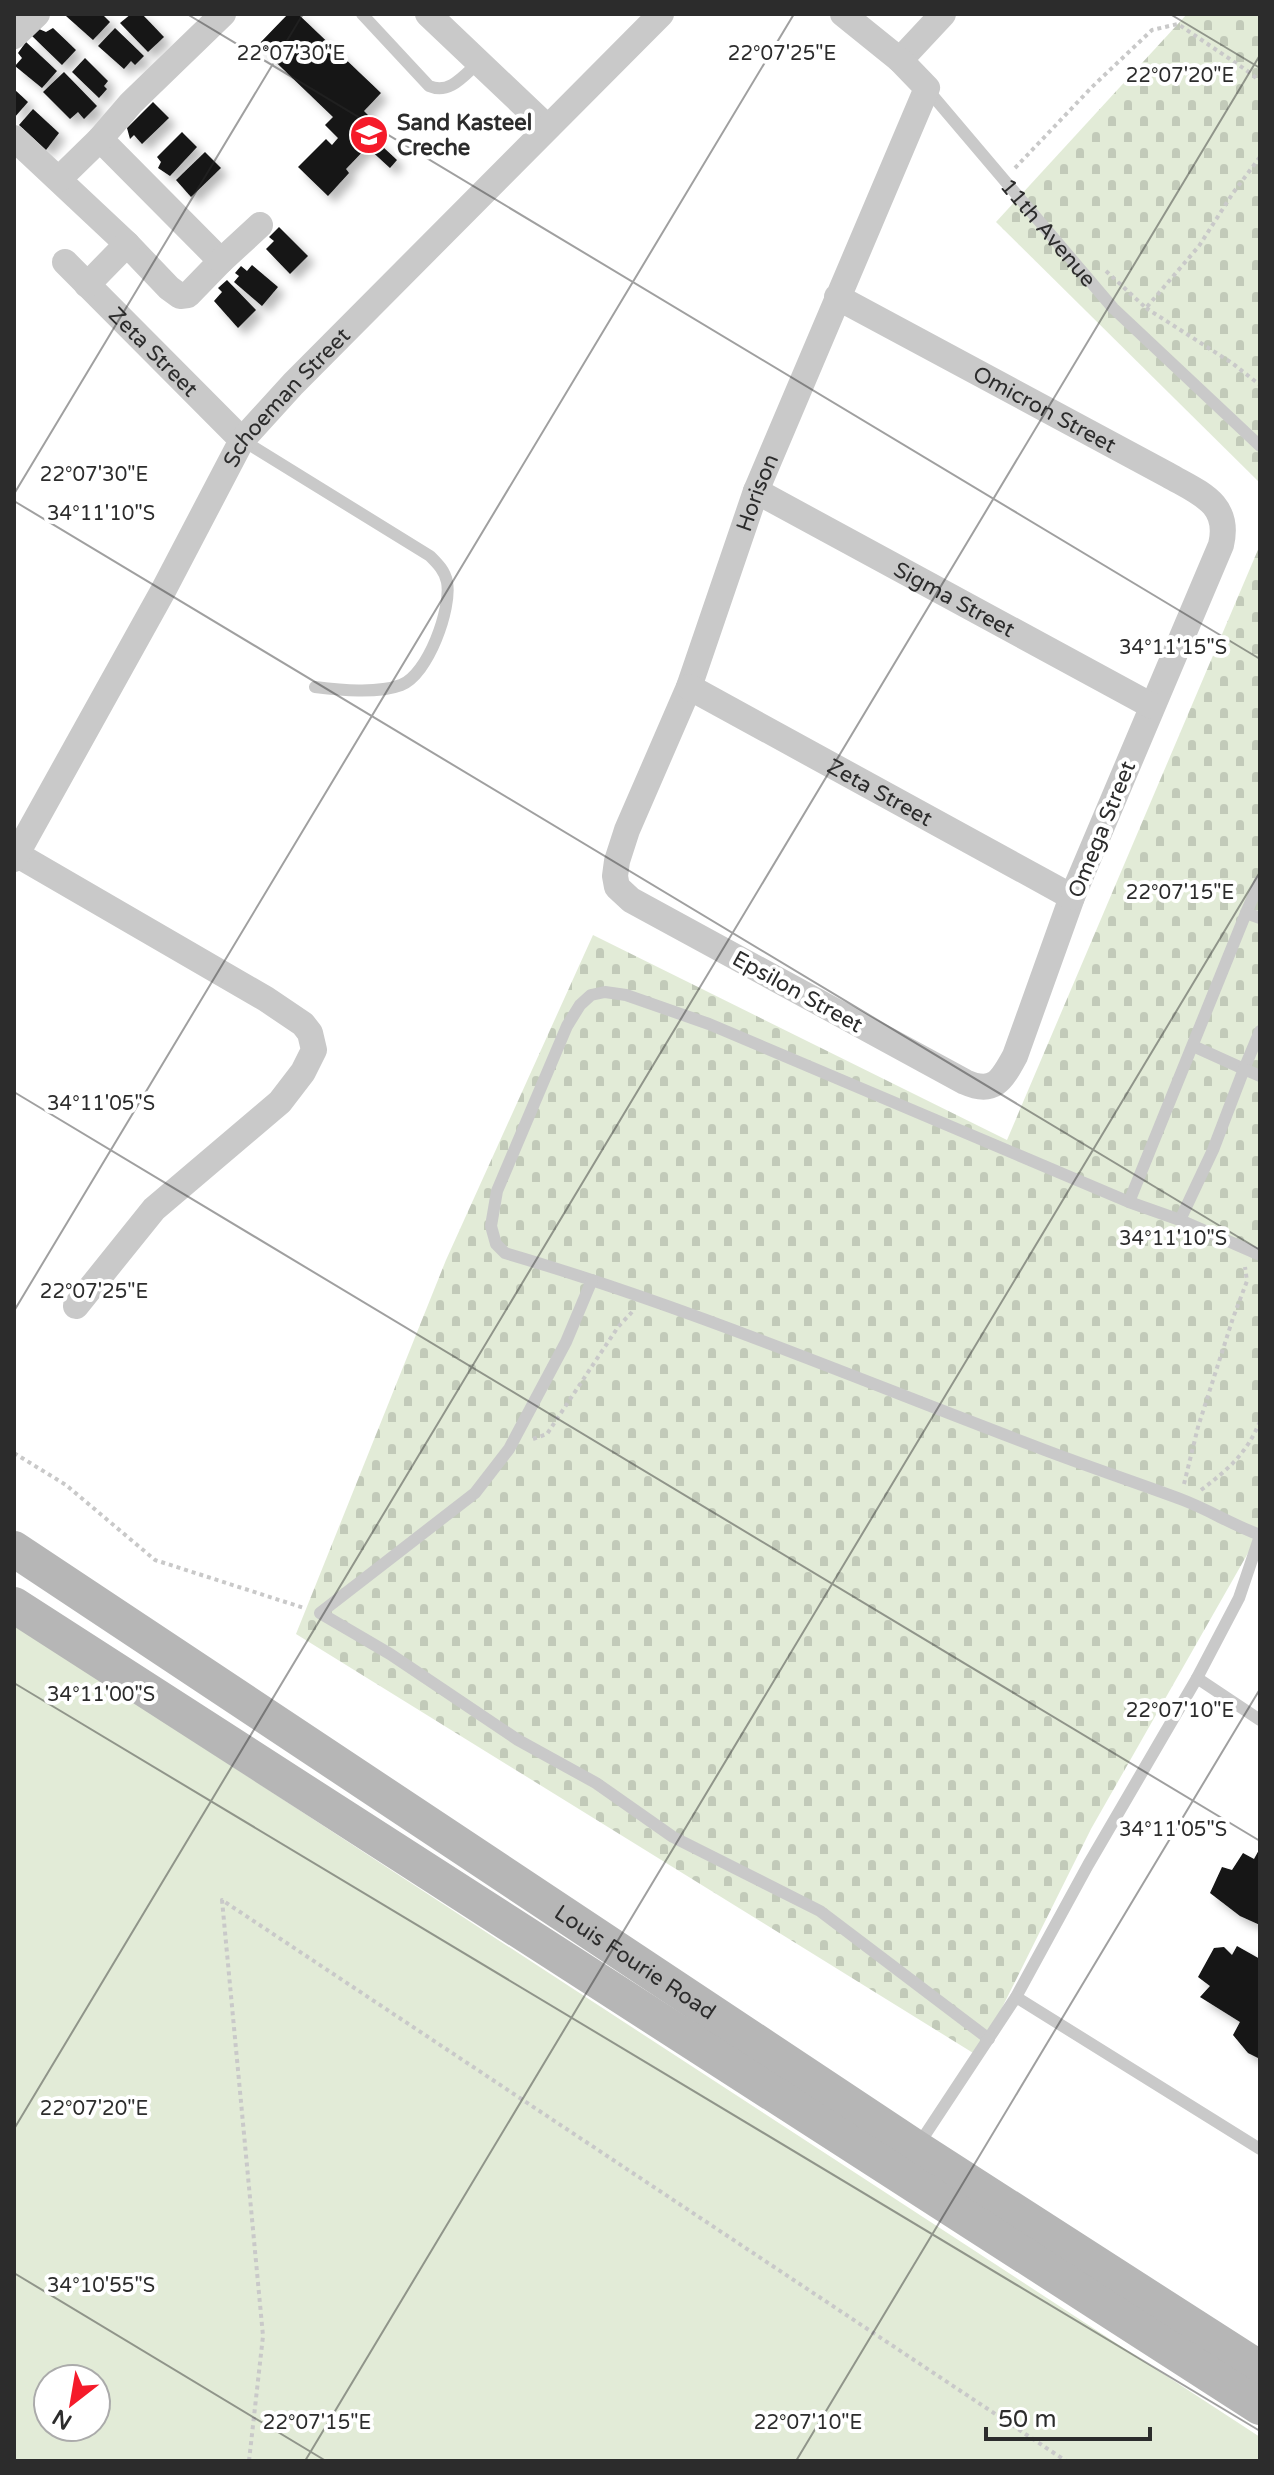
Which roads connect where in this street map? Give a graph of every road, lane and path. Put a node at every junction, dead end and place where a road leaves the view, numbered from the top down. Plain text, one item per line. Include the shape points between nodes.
1 (37, 14) edge
2 (223, 14) edge
3 (362, 14) edge
4 (428, 14) edge
5 (661, 14) edge
6 (843, 14) edge
7 (943, 14) edge
8 (14, 36) edge
9 (900, 60) junction
10 (479, 62) junction
11 (1260, 81) edge
12 (927, 88) junction
13 (547, 127) junction
14 (14, 138) edge
15 (100, 139) junction
16 (1260, 157) edge
17 (1010, 176) dead end
18 (59, 179) junction
19 (260, 225) dead end
20 (127, 244) junction
21 (221, 261) junction
22 (65, 262) dead end
23 (1106, 271) dead end
24 (87, 285) junction
25 (837, 297) junction
26 (1146, 308) junction
27 (1260, 385) edge
28 (242, 440) junction
29 (1260, 446) edge
30 (756, 491) junction
31 (1221, 545) joint
32 (315, 687) dead end
33 (689, 687) junction
34 (1152, 706) junction
35 (15, 857) edge
36 (1260, 881) edge
37 (1072, 897) junction
38 (631, 900) joint
39 (1246, 913) junction
40 (1260, 918) edge
41 (1260, 1031) edge
42 (1193, 1046) junction
43 (1244, 1069) junction
44 (1260, 1076) edge
45 (965, 1082) joint
46 (1129, 1202) junction
47 (1180, 1220) junction
48 (1243, 1249) junction
49 (1260, 1255) edge
50 (592, 1280) junction
51 (645, 1299) junction
52 (76, 1306) dead end
53 (1260, 1421) edge
54 (509, 1449) junction
55 (14, 1453) edge
56 (1186, 1501) junction
57 (1260, 1536) edge
58 (14, 1549) edge
59 (14, 1605) edge
60 (320, 1613) junction
61 (1197, 1678) junction
62 (1260, 1720) edge
63 (1016, 1997) junction
64 (989, 2039) junction
65 (1260, 2149) edge
66 (909, 2161) junction
67 (1260, 2369) edge
68 (1260, 2407) edge
69 (249, 2461) edge
70 (1066, 2461) edge

1 - 8 street
2 - 15 street
3 - 10 lane via 429,86 451,87
4 - 10 street
5 - 13 street, Schoeman Street
6 - 9 street, 11th Avenue
7 - 9 street
9 - 12 street, 11th Avenue
10 - 13 street
11 - 17 path via 1178,24 1152,30
12 - 25 street, Horison
12 - 29 lane, 11th Avenue via 1113,308
13 - 28 street, Schoeman Street
14 - 18 street
15 - 18 street
15 - 21 street
16 - 26 path via 1199,246
18 - 20 street
19 - 21 street
20 - 21 street via 180,296 188,295
20 - 24 street
22 - 24 street, Zeta Street
23 - 26 path
24 - 28 street, Zeta Street
25 - 30 street, Horison
25 - 31 street, Omicron Street via 1208,499 1223,517
26 - 27 path
28 - 32 lane via 430,556 447,583 444,615 426,662 403,685 355,692
28 - 35 street, Schoeman Street
30 - 33 street, Horison
30 - 34 street, Sigma Street
31 - 34 street, Omega Street
33 - 37 street, Zeta Street
33 - 38 street, Horison via 617,861 617,887
34 - 37 street, Omega Street
35 - 52 street via 266,999 303,1024 314,1044 303,1072 280,1102 154,1209
36 - 39 lane
37 - 45 street, Omega Street via 1003,1079 981,1087
38 - 45 street, Epsilon Street
39 - 40 lane
39 - 42 lane
41 - 43 lane
42 - 43 lane
42 - 46 lane
43 - 44 lane
43 - 47 lane
46 - 47 lane
46 - 50 lane via 709,1024 605,992 591,995 567,1026 497,1191 491,1226 505,1253
47 - 48 lane
48 - 49 lane
48 - 56 path via 1247,1281 1198,1427 1184,1480
50 - 51 lane
50 - 54 lane
51 - 54 path via 618,1327 547,1434
51 - 56 lane
53 - 56 path via 1251,1443
54 - 60 lane via 475,1493
55 - 60 path via 66,1485 155,1560
56 - 57 lane
57 - 61 lane via 1239,1598
58 - 66 main road, Louis Fourie Road
59 - 66 main road, Louis Fourie Road
60 - 64 lane via 518,1740 596,1783 673,1837 820,1911
61 - 62 lane
61 - 63 lane
63 - 64 lane
63 - 65 lane
64 - 66 lane
66 - 67 main road, Louis Fourie Road
66 - 68 main road, Louis Fourie Road
69 - 70 path via 263,2336 222,1900

